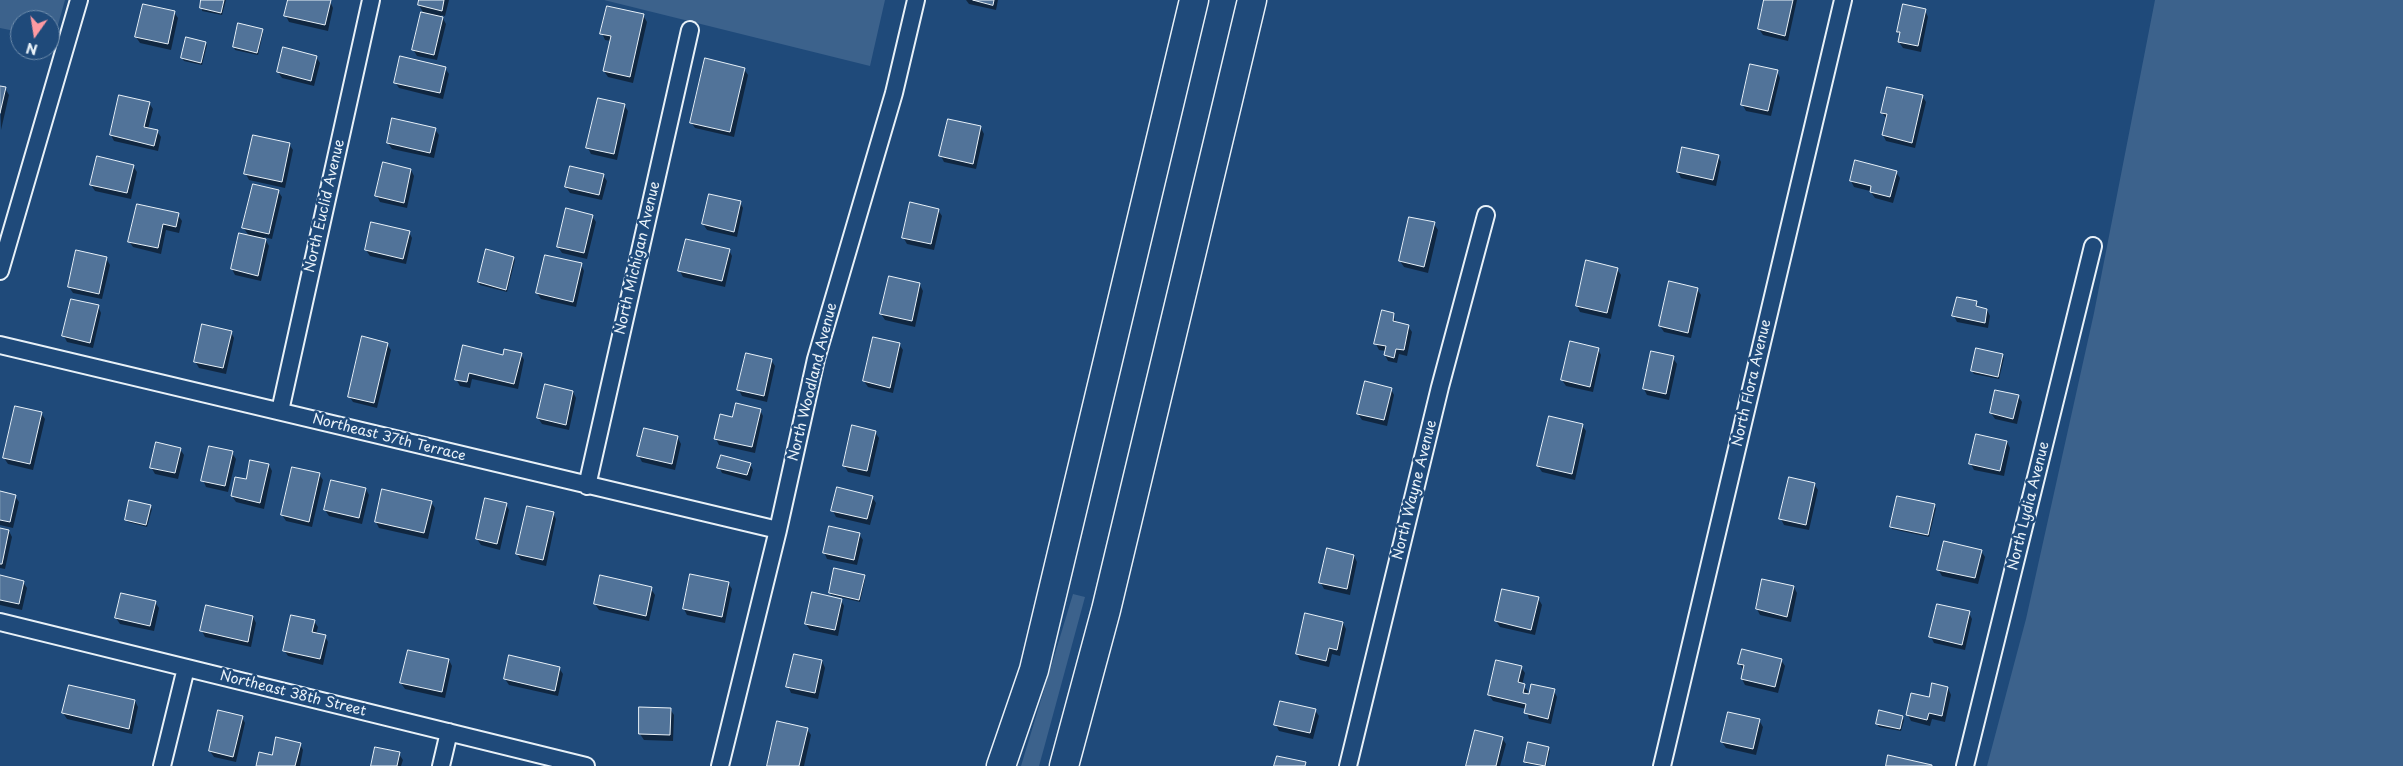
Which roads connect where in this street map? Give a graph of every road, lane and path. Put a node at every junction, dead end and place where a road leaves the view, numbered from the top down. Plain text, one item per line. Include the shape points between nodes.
1 (79, 0) edge
2 (371, 0) edge
3 (916, 0) edge
4 (1194, 0) edge
5 (1252, 0) edge
6 (1843, 0) edge
7 (690, 30) dead end
8 (1486, 215) dead end
9 (2093, 246) dead end
10 (0, 271) edge
11 (0, 345) edge
12 (280, 411) junction
13 (587, 486) junction
14 (778, 530) junction
15 (0, 622) edge
16 (186, 668) junction
17 (449, 732) junction
18 (162, 766) edge
19 (441, 766) edge
20 (586, 766) edge
21 (720, 766) edge
22 (1001, 766) edge
23 (1064, 766) edge
24 (1348, 766) edge
25 (1662, 766) edge
26 (1966, 766) edge

1 - 10 street
2 - 12 street, North Euclid Avenue
3 - 14 street, North Woodland Avenue via 894,93 816,360
4 - 22 highway via 1034,670
5 - 23 highway via 1106,610
6 - 25 street, North Flora Avenue
7 - 13 street, North Michigan Avenue
8 - 24 street, North Wayne Avenue via 1440,387
9 - 26 street, North Lydia Avenue
11 - 12 street, Northeast 37th Terrace
12 - 13 street, Northeast 37th Terrace
13 - 14 street, Northeast 37th Terrace
14 - 21 street, North Woodland Avenue
15 - 16 street, Northeast 38th Street
16 - 17 street, Northeast 38th Street
16 - 18 street
17 - 19 street
17 - 20 street, Northeast 38th Street

